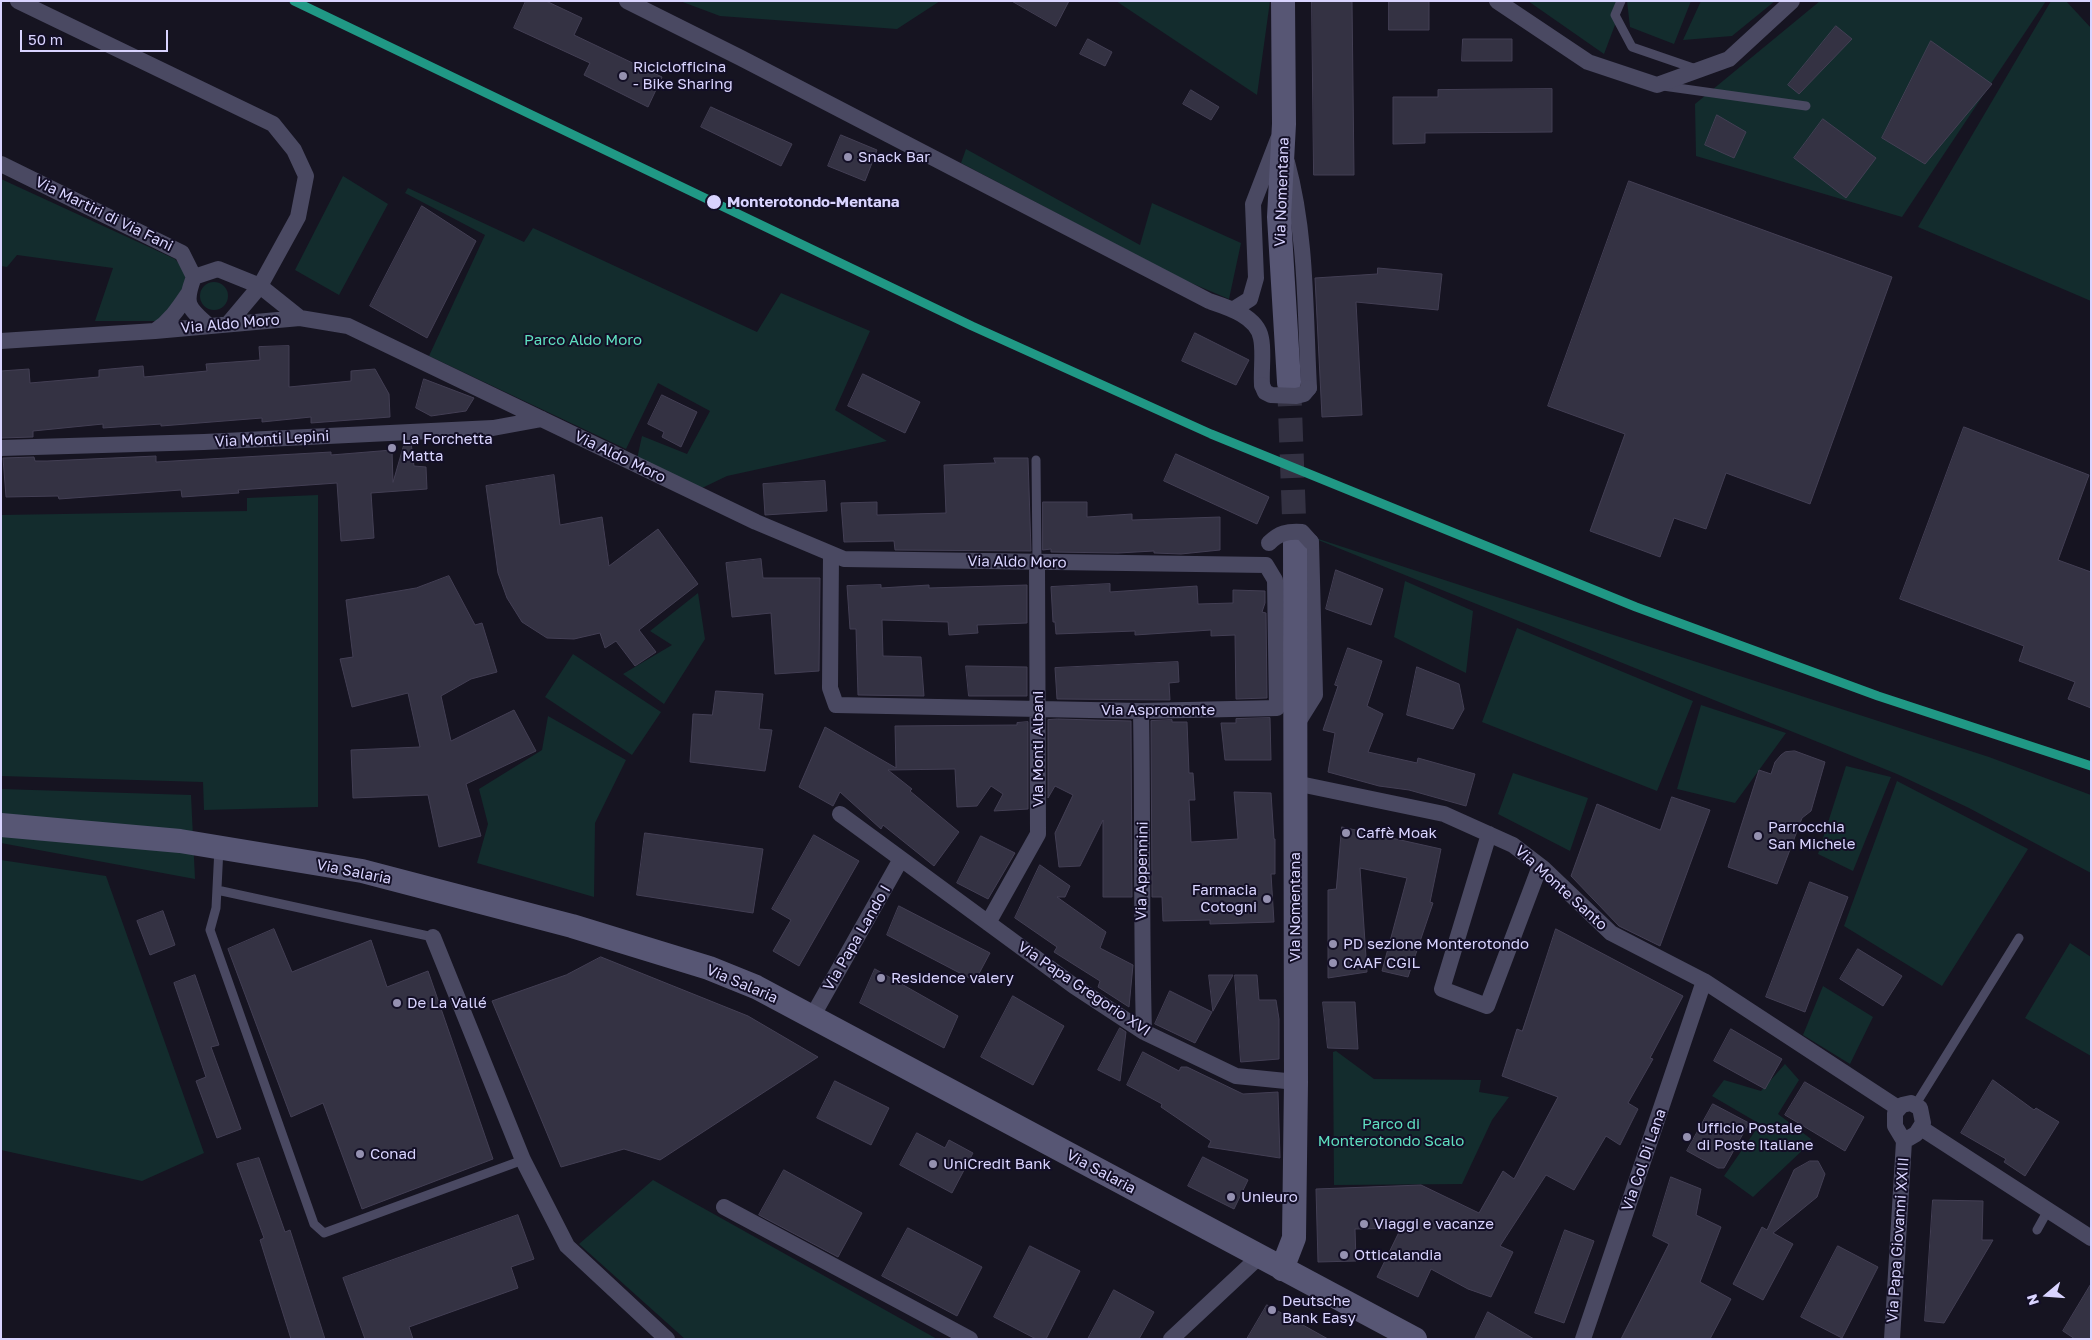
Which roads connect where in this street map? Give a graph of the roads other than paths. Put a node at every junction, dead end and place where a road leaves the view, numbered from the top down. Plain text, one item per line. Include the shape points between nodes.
1 (18, 1) edge
2 (627, 1) edge
3 (1283, 1) edge
4 (1497, 1) edge
5 (1621, 1) edge
6 (1792, 1) edge
7 (1699, 70) junction
8 (1657, 85) junction
9 (1806, 106) dead end
10 (1283, 136) junction
11 (1, 164) edge
12 (194, 277) junction
13 (260, 286) junction
14 (188, 294) junction
15 (1234, 309) junction
16 (300, 318) junction
17 (228, 324) junction
18 (208, 325) junction
19 (155, 330) junction
20 (1, 340) edge
21 (1299, 385) joint
22 (542, 419) junction
23 (1, 448) edge
24 (1036, 460) dead end
25 (1303, 543) joint
26 (831, 554) junction
27 (1038, 562) junction
28 (1247, 564) junction
29 (1277, 708) junction
30 (1038, 709) junction
31 (1141, 711) junction
32 (1295, 728) junction
33 (1295, 782) junction
34 (840, 814) dead end
35 (1, 825) edge
36 (1489, 834) junction
37 (219, 848) junction
38 (901, 859) junction
39 (1540, 866) junction
40 (217, 890) junction
41 (988, 923) junction
42 (433, 937) joint
43 (2019, 938) dead end
44 (1704, 981) junction
45 (812, 1017) junction
46 (1144, 1032) junction
47 (1296, 1082) junction
48 (1916, 1104) junction
49 (1898, 1108) junction
50 (1921, 1128) junction
51 (1904, 1141) junction
52 (523, 1160) junction
53 (724, 1208) dead end
54 (2047, 1212) junction
55 (2037, 1230) dead end
56 (2091, 1238) edge
57 (1260, 1256) junction
58 (1282, 1269) junction
59 (667, 1339) edge
60 (970, 1339) edge
61 (1171, 1339) edge
62 (1415, 1339) edge
63 (1583, 1339) edge
64 (1892, 1339) edge

1 - 13 street via 273,124 294,150 306,176 298,217
2 - 15 street via 1209,302
3 - 10 main road, Via Nomentana
4 - 8 street via 1588,62
5 - 7 lane via 1616,15 1632,47
6 - 7 street via 1729,59
7 - 8 street
8 - 9 lane
10 - 15 street via 1253,204 1256,278 1250,299
10 - 21 main road, Via Nomentana via 1279,229
11 - 12 street, Via Martiri di Via Fani via 182,253
12 - 13 street via 218,269
12 - 14 street
13 - 16 street
13 - 17 street
14 - 18 street via 192,311
14 - 19 street via 178,310
15 - 21 street, bridge via 1257,326 1261,337 1265,392 1271,395 1304,394
16 - 17 street, Via Aldo Moro
16 - 22 street, Via Aldo Moro via 348,326
17 - 18 street, Via Aldo Moro
18 - 19 street, Via Aldo Moro
19 - 20 street, Via Aldo Moro
22 - 23 street, Via Monti Lepini via 493,428 213,442
22 - 26 street, Via Aldo Moro via 756,522
24 - 27 lane
25 - 28 street, bridge via 1302,532 1288,531 1277,535
25 - 32 main road, Via Nomentana
26 - 27 street, Via Aldo Moro via 844,560
26 - 30 street, Via Aspromonte via 830,688 836,705
27 - 28 street, Via Aldo Moro
27 - 30 street, Via Monti Albani
28 - 29 street, Via Aldo Moro via 1266,565 1275,580
29 - 31 street, Via Aspromonte
29 - 32 street
30 - 31 street, Via Aspromonte
30 - 41 street, Via Monti Albani via 1038,834
31 - 46 street, Via Appennini
32 - 33 main road, Via Nomentana
33 - 36 street, Via Monte Santo via 1444,814
33 - 47 main road, Via Nomentana
34 - 38 street
35 - 37 main road, Via Salaria via 180,841
36 - 39 street, Via Monte Santo via 1513,845
36 - 39 street via 1442,989 1487,1006
37 - 40 lane
37 - 45 main road, Via Salaria via 362,872 572,926 708,968 756,987
38 - 41 street
38 - 45 street, Via Papa Lando I
39 - 44 street, Via Monte Santo via 1611,933
40 - 42 lane
40 - 52 lane via 210,930 314,1224 324,1233
41 - 46 street, Via Papa Gregorio XVI
42 - 52 street
43 - 48 lane
44 - 49 street, Via Monte Santo
44 - 63 street, Via Col Di Lana
45 - 57 main road, Via Salaria
46 - 47 street, Via Papa Gregorio XVI via 1236,1076
47 - 58 main road, Via Nomentana via 1294,1238
48 - 49 street
48 - 50 street via 1923,1118
49 - 51 street via 1894,1126
50 - 51 street
50 - 54 street
51 - 64 street, Via Papa Giovanni XXIII
52 - 59 street via 567,1246
53 - 60 street
54 - 55 lane
54 - 56 street
57 - 58 main road, Via Salaria
57 - 61 street
58 - 62 main road, Via Salaria

